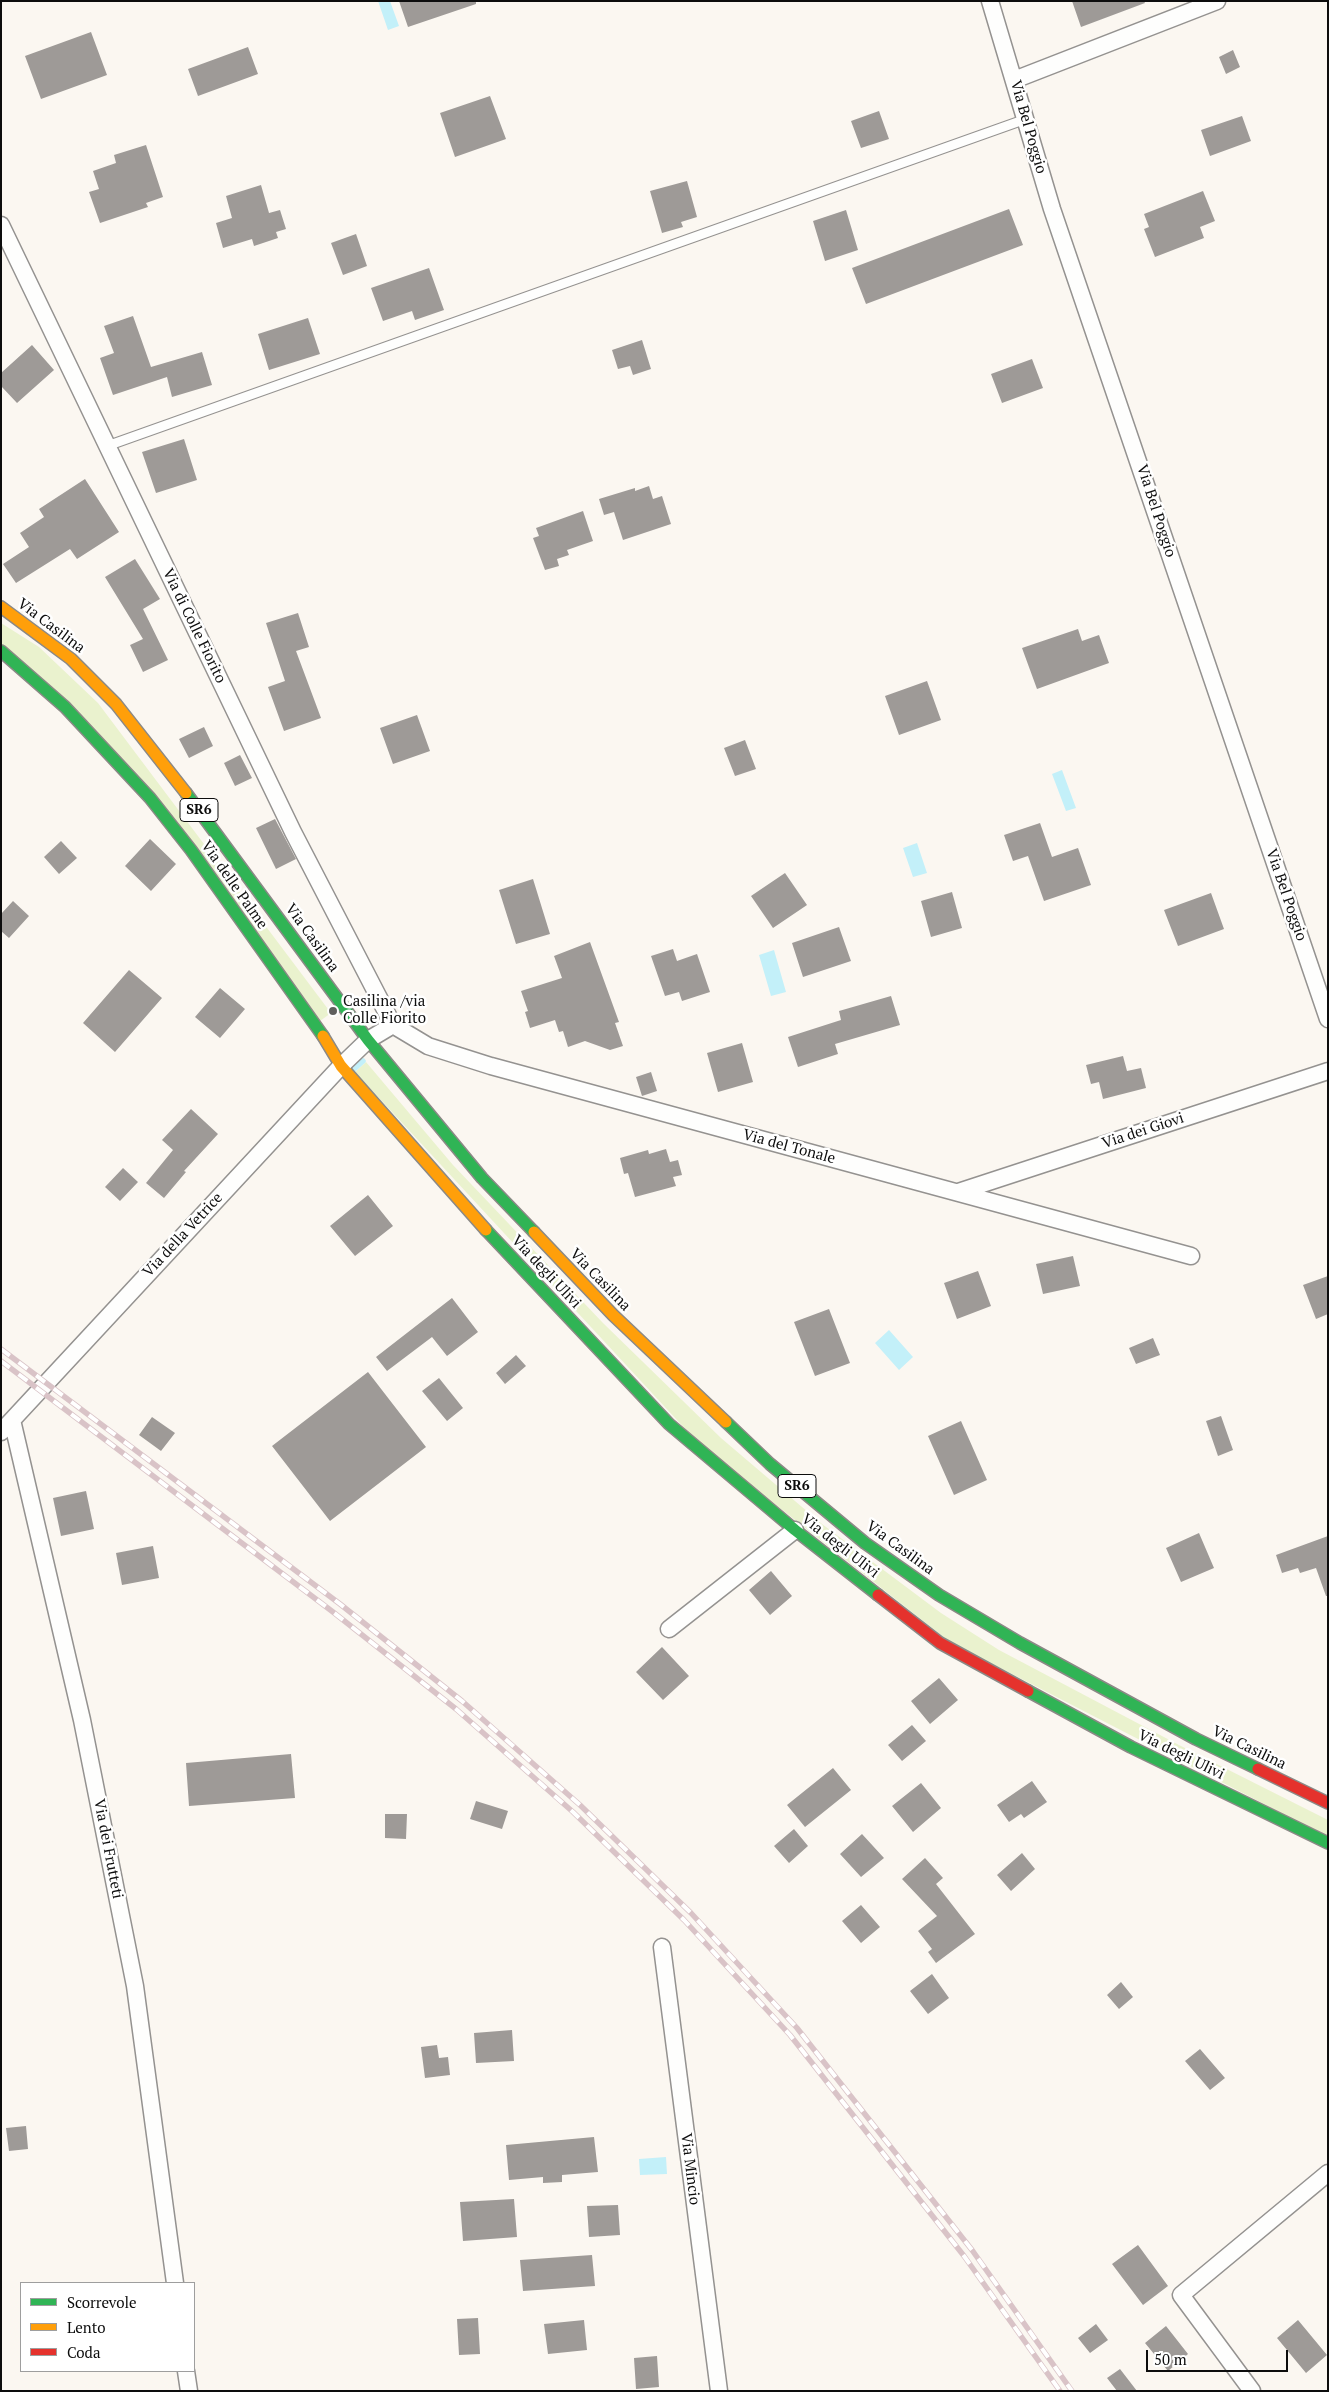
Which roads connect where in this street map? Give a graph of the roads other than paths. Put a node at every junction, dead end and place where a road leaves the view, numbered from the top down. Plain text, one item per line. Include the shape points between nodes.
1 (990, 1) edge
2 (1217, 1) edge
3 (1014, 80) junction
4 (1026, 119) junction
5 (1, 225) edge
6 (107, 446) junction
7 (1, 607) edge
8 (1, 652) edge
9 (1328, 1019) edge
10 (393, 1025) junction
11 (368, 1040) junction
12 (341, 1066) junction
13 (1328, 1070) edge
14 (958, 1192) junction
15 (1191, 1256) dead end
16 (7, 1426) edge
17 (795, 1530) junction
18 (669, 1629) dead end
19 (1328, 1803) edge
20 (1328, 1843) edge
21 (662, 1947) dead end
22 (1328, 2173) edge
23 (175, 2282) edge
24 (186, 2372) edge
25 (188, 2391) edge
26 (719, 2391) edge
27 (1252, 2391) edge

1 - 3 street, Via Bel Poggio
2 - 3 street
3 - 4 street, Via Bel Poggio
4 - 6 lane
4 - 9 street, Via Bel Poggio via 1052,209
5 - 6 street, Via di Colle Fiorito
6 - 10 street, Via di Colle Fiorito via 293,832
7 - 11 main road, Via Casilina / SR6 via 61,650 116,704 180,784
8 - 12 main road, Via delle Palme via 78,720 167,818 326,1040
10 - 11 street, Via della Vetrice
10 - 14 street, Via del Tonale via 432,1048 491,1066
11 - 12 street, Via della Vetrice
11 - 19 main road, Via Casilina / SR6 via 482,1178 613,1315 770,1464 865,1543 939,1595 1020,1643 1196,1739
12 - 16 street, Via della Vetrice
12 - 17 main road, Via degli Ulivi via 542,1291 669,1424
13 - 14 street, Via dei Giovi
14 - 15 street, Via del Tonale
16 - 23 street, Via dei Frutteti via 82,1720 135,1986
17 - 18 street
17 - 20 main road, Via degli Ulivi via 940,1643 1132,1747
21 - 26 street, Via Mincio
22 - 27 street via 1181,2295
24 - 25 street

